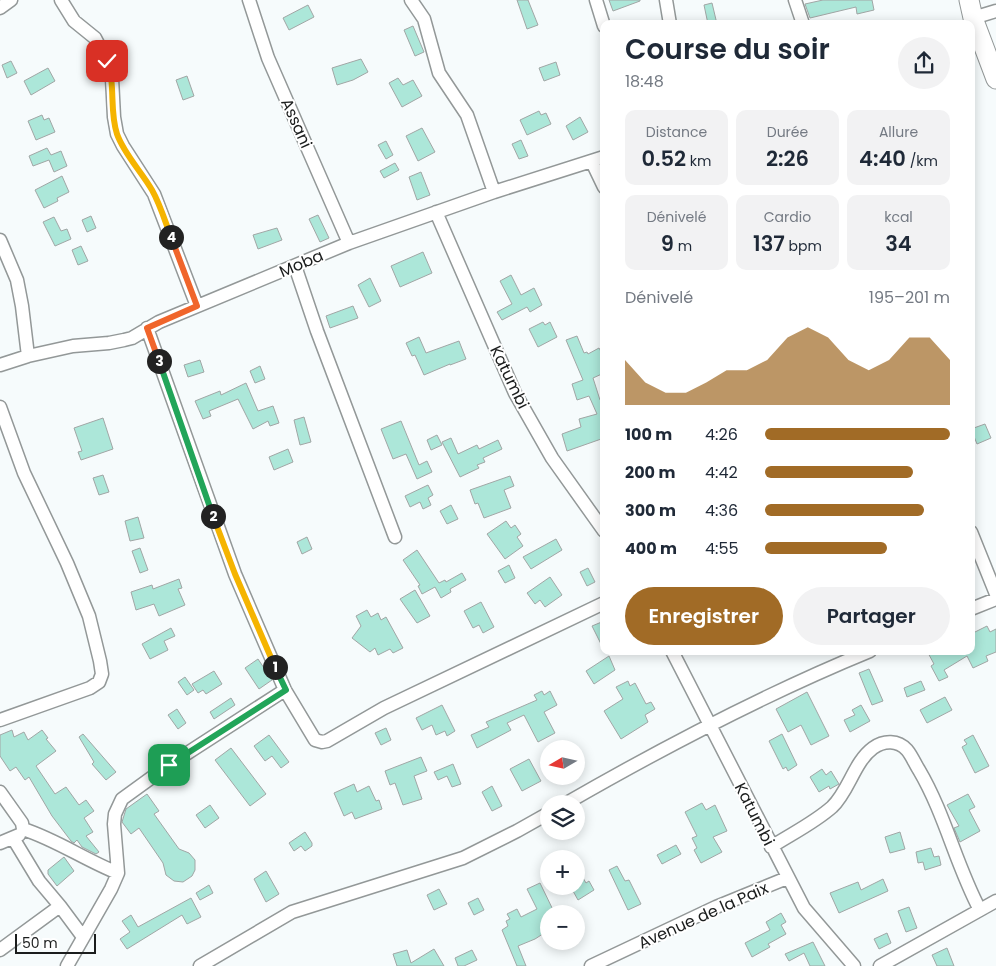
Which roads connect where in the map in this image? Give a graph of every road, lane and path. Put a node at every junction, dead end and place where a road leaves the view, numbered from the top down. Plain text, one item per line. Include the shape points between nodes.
1 (11, 0) edge
2 (61, 0) edge
3 (249, 0) edge
4 (411, 0) edge
5 (596, 0) edge
6 (666, 0) edge
7 (795, 0) edge
8 (969, 0) edge
9 (0, 8) edge
10 (996, 10) edge
11 (973, 18) joint
12 (602, 20) edge
13 (669, 20) edge
14 (801, 20) edge
15 (975, 32) edge
16 (977, 46) edge
17 (996, 79) edge
18 (598, 159) edge
19 (494, 192) junction
20 (436, 212) junction
21 (0, 240) edge
22 (349, 243) junction
23 (295, 266) junction
24 (197, 306) junction
25 (147, 328) junction
26 (28, 356) junction
27 (0, 365) edge
28 (0, 407) edge
29 (600, 525) edge
30 (395, 537) dead end
31 (975, 542) edge
32 (996, 594) edge
33 (996, 599) edge
34 (600, 605) edge
35 (975, 607) edge
36 (674, 655) edge
37 (860, 655) edge
38 (286, 690) junction
39 (0, 720) edge
40 (710, 725) junction
41 (0, 792) edge
42 (582, 795) edge
43 (540, 818) edge
44 (23, 829) junction
45 (13, 838) junction
46 (0, 843) edge
47 (771, 847) junction
48 (118, 873) junction
49 (787, 878) junction
50 (996, 901) edge
51 (60, 906) junction
52 (980, 910) junction
53 (83, 937) junction
54 (0, 950) edge
55 (67, 966) edge
56 (200, 966) edge
57 (591, 966) edge
58 (854, 966) edge
59 (880, 966) edge

1 - 9 street
2 - 24 street via 74,21 95,38 107,61 112,78 117,134 154,194
3 - 22 street, Assani via 261,41
4 - 19 street via 424,19 439,73 467,116
5 - 12 street
6 - 13 street
7 - 14 street
8 - 11 street
10 - 11 street
15 - 16 street
16 - 17 street
18 - 19 street, Moba
19 - 20 street, Moba
20 - 22 street, Moba
20 - 29 street, Katumbi via 516,393 552,458
21 - 26 street via 16,280
22 - 23 street, Moba
23 - 24 street, Moba
23 - 30 street
24 - 25 street, Moba
25 - 26 street, Moba via 124,340
25 - 38 street via 235,574
26 - 27 street, Moba
28 - 39 street via 24,473 89,616 102,674 90,688
31 - 32 street
33 - 35 street
34 - 38 street via 384,708 322,742 315,740
36 - 40 street, Katumbi
37 - 40 street via 796,682
38 - 48 street via 122,799 114,814
40 - 42 street
40 - 47 street, Katumbi
41 - 44 street
43 - 56 street via 463,858 292,912
44 - 45 street
44 - 48 street
45 - 46 street
45 - 51 street
47 - 49 street, Katumbi
47 - 52 street via 833,806 864,756 873,747 893,742 907,750 927,783
48 - 53 street
49 - 57 street, Avenue de la Paix via 716,907
49 - 58 street, Katumbi via 804,908
50 - 52 street
51 - 53 street
51 - 54 street
52 - 59 street
53 - 55 street

